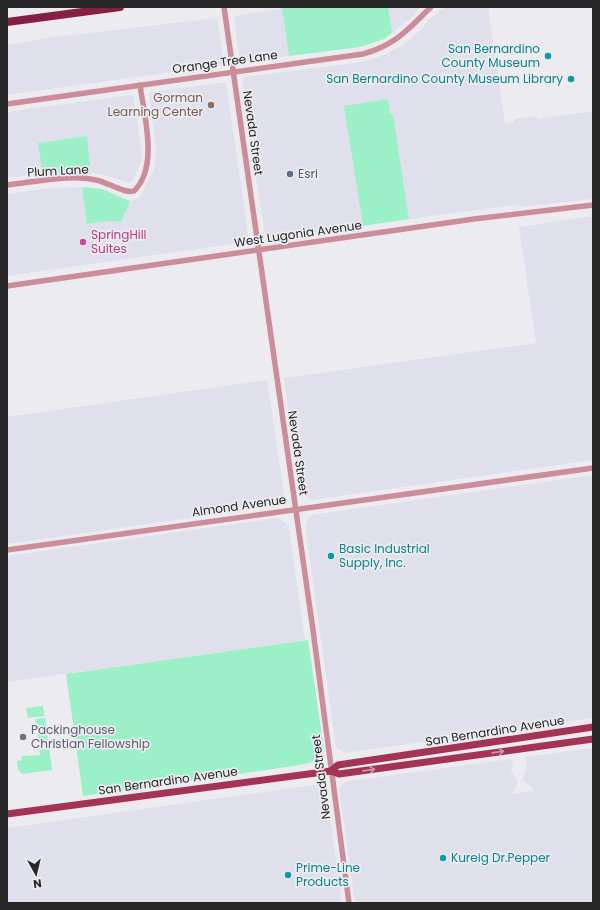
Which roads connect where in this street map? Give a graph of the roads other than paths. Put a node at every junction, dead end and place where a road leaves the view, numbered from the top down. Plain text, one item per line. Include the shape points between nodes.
1 (120, 7) edge
2 (224, 7) edge
3 (431, 7) edge
4 (57, 15) junction
5 (7, 22) edge
6 (7, 28) edge
7 (233, 72) junction
8 (140, 85) junction
9 (7, 104) edge
10 (7, 185) edge
11 (593, 205) edge
12 (258, 251) junction
13 (7, 286) edge
14 (593, 468) edge
15 (295, 509) junction
16 (7, 550) edge
17 (593, 727) edge
18 (593, 739) edge
19 (331, 771) junction
20 (7, 814) edge
21 (349, 903) edge

1 - 4 highway
2 - 7 street, Nevada Street
3 - 7 street, Orange Tree Lane via 400,37 370,52
4 - 5 highway
4 - 6 highway
7 - 8 street, Orange Tree Lane
7 - 12 street, Nevada Street
8 - 9 street, Orange Tree Lane
8 - 10 street, Plum Lane via 148,154 145,171 138,187 132,192 84,178
11 - 12 street, West Lugonia Avenue via 474,219
12 - 13 street, West Lugonia Avenue
12 - 15 street, Nevada Street
14 - 15 street, Almond Avenue
15 - 16 street, Almond Avenue
15 - 19 street, Nevada Street
17 - 19 main road, San Bernardino Avenue via 338,765
19 -> 18 main road, San Bernardino Avenue via 340,774
19 - 20 main road, San Bernardino Avenue
19 - 21 street, Nevada Street

